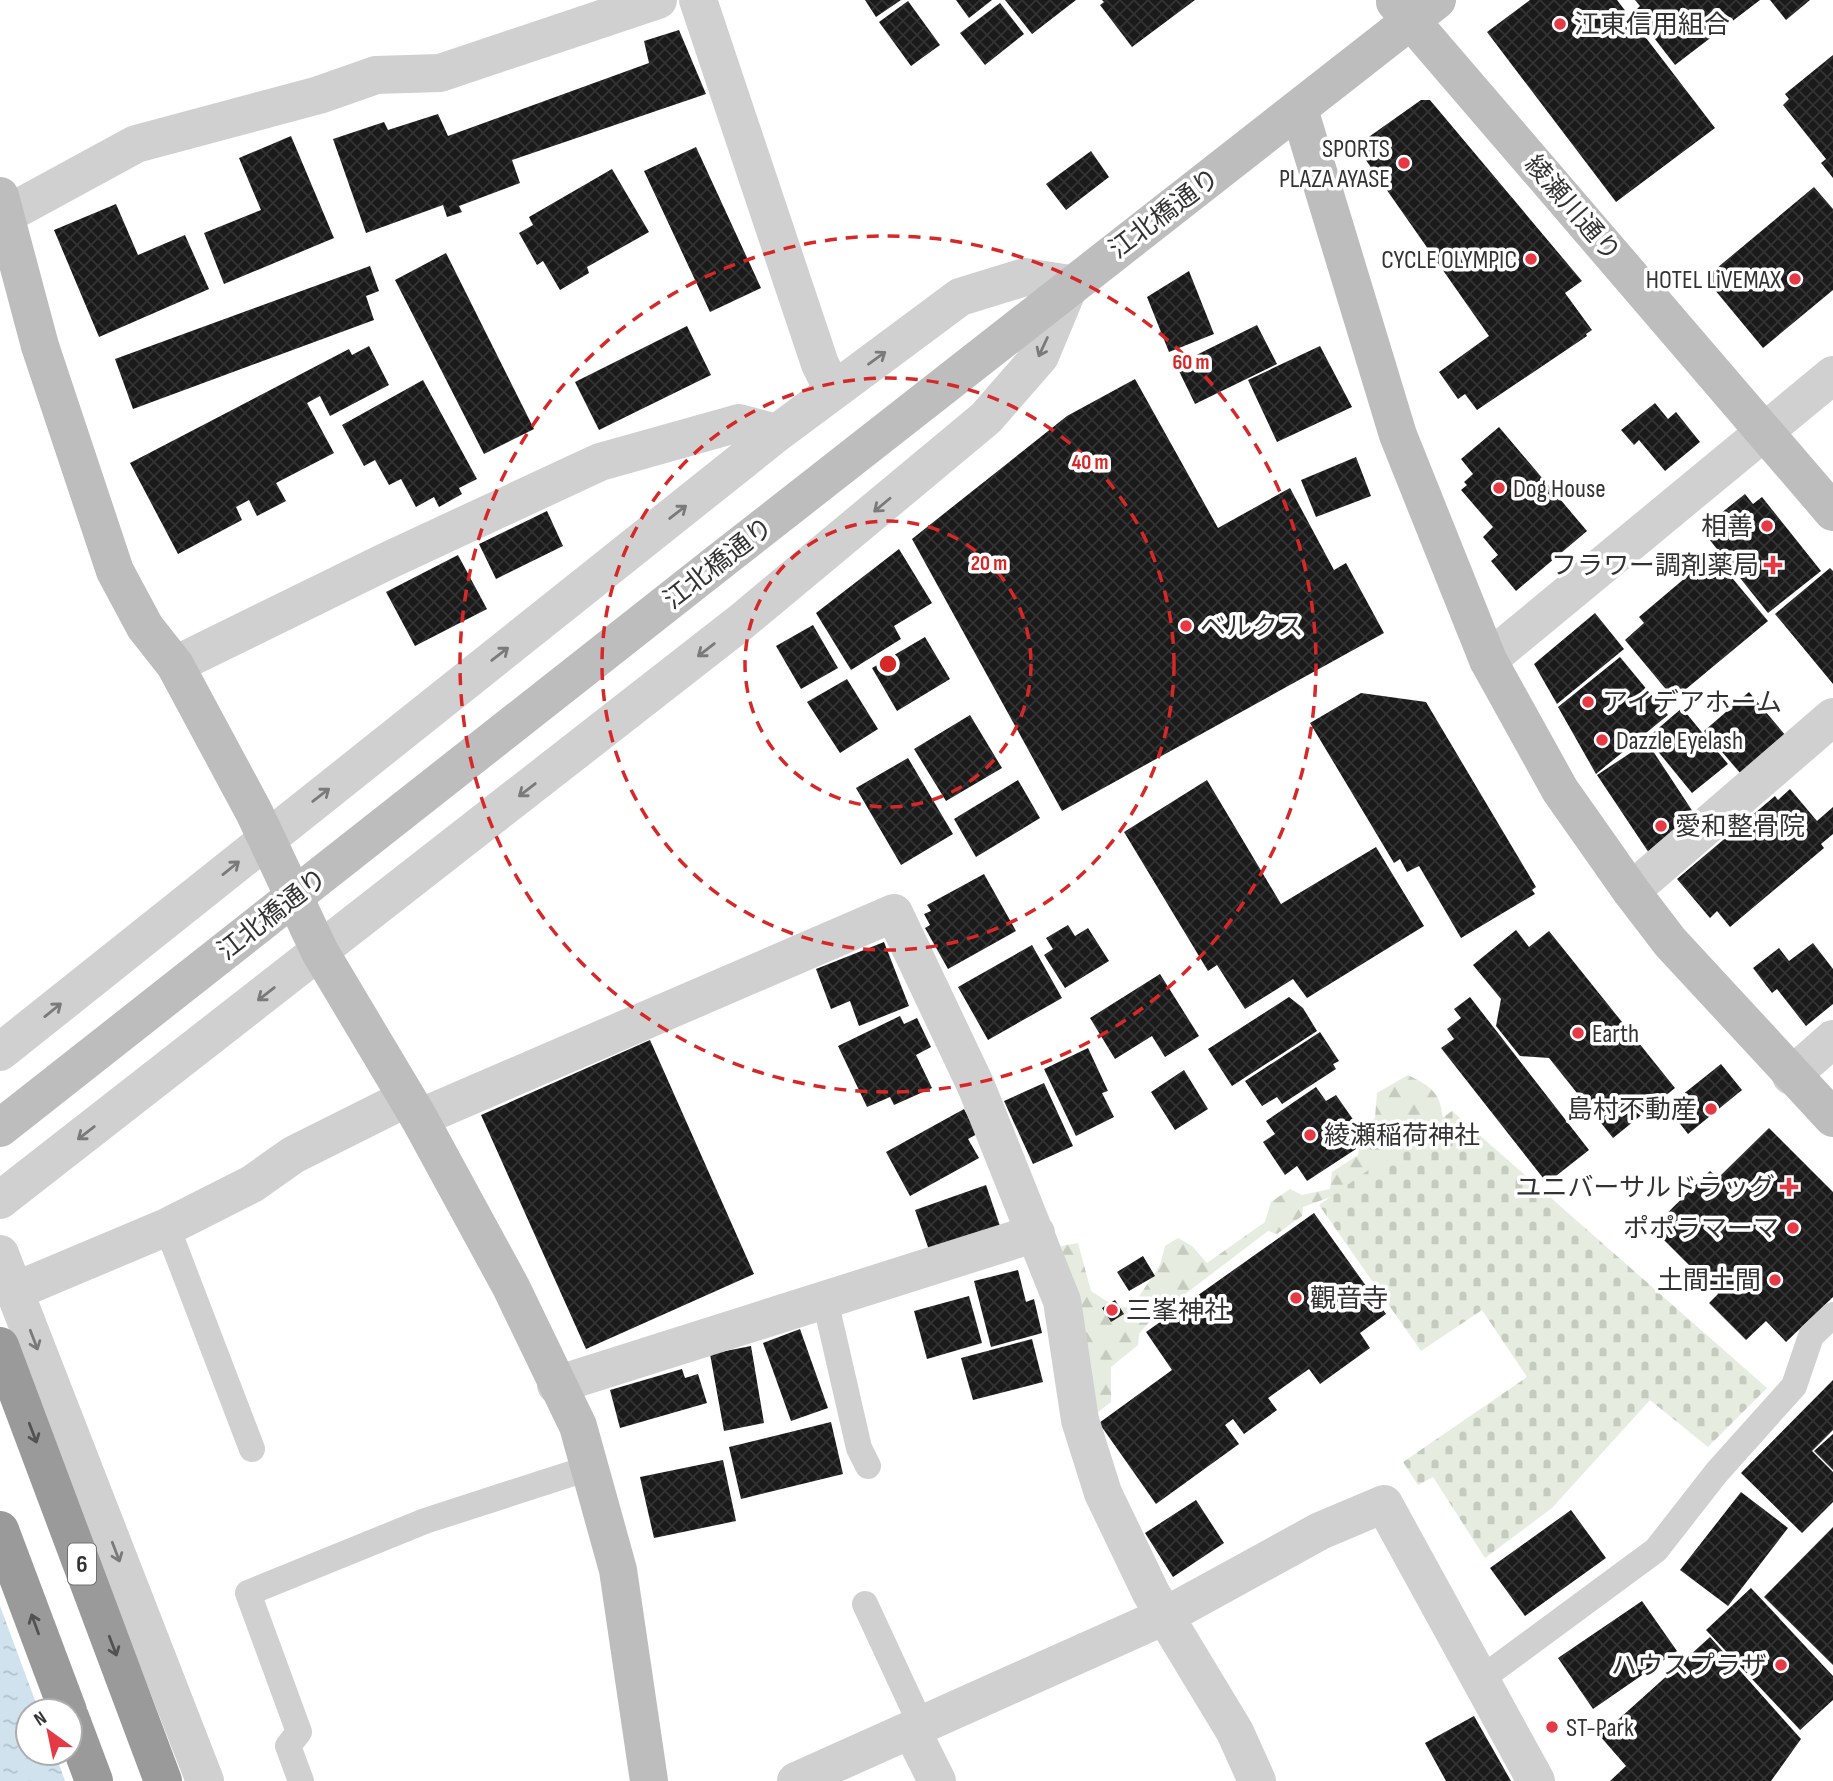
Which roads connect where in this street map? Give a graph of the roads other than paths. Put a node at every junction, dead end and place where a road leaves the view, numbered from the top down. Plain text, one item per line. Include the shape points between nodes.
1 (658, 0) edge
2 (698, 0) edge
3 (1414, 7) edge
4 (1299, 109) junction
5 (2, 209) edge
6 (1070, 284) junction
7 (1833, 375) edge
8 (833, 390) junction
9 (1764, 431) junction
10 (778, 433) junction
11 (1833, 512) edge
12 (1488, 660) junction
13 (174, 665) junction
14 (1833, 717) edge
15 (268, 838) junction
16 (1631, 891) junction
17 (320, 952) junction
18 (1833, 1039) edge
19 (0, 1052) edge
20 (1791, 1076) junction
21 (413, 1108) junction
22 (1833, 1118) edge
23 (0, 1128) edge
24 (0, 1200) edge
25 (167, 1227) junction
26 (1036, 1233) junction
27 (0, 1254) edge
28 (15, 1291) junction
29 (825, 1300) junction
30 (1833, 1315) edge
31 (0, 1346) edge
32 (556, 1385) junction
33 (252, 1449) dead end
34 (867, 1466) dead end
35 (589, 1468) junction
36 (0, 1530) edge
37 (865, 1604) dead end
38 (1167, 1615) junction
39 (1481, 1679) junction
40 (63, 1697) edge
41 (917, 1729) junction
42 (84, 1754) edge
43 (94, 1781) edge
44 (163, 1781) edge
45 (205, 1781) edge
46 (301, 1781) edge
47 (649, 1781) edge
48 (796, 1781) edge
49 (937, 1781) edge
50 (1257, 1781) edge
51 (1536, 1781) edge

1 - 5 street via 440,73 376,75 136,144
2 - 8 street via 820,364
3 - 4 street, 江北橋通り
3 - 9 street, 綾瀬川通り
4 - 6 street, 江北橋通り
4 - 12 street via 1398,435
5 - 13 street via 40,346 115,571 145,627
8 -> 6 street via 960,297 1026,277
6 -> 17 street via 1040,356 985,418 741,622
6 - 23 street, 江北橋通り, bridge
7 - 9 street
8 - 10 street
9 - 11 street, 綾瀬川通り
9 - 12 street
10 - 13 street via 739,423 600,462
15 -> 10 street
12 - 16 street via 1560,790
13 - 15 street
14 - 16 street
15 - 17 street
19 -> 15 street
16 - 20 street via 1670,942
17 - 21 street
17 -> 24 street
18 - 20 street
20 - 22 street
21 - 25 street via 293,1155 252,1184
21 - 26 street via 894,913 976,1086
21 - 32 street via 511,1287
25 - 28 street
25 - 33 lane
26 - 29 street
26 - 38 street via 1062,1301 1080,1420 1103,1493 1151,1593
27 - 28 street
28 -> 45 street
29 - 32 street
29 - 34 lane
30 - 39 lane via 1811,1336 1794,1386 1717,1472 1656,1550
31 -> 44 highway, 6
32 - 35 street via 578,1426
35 - 46 lane via 425,1521 248,1593 299,1732 288,1746
35 - 47 street via 618,1570
40 -> 36 highway
37 - 41 lane
38 - 39 street via 1321,1531 1384,1504
38 - 41 street
38 - 50 street via 1235,1732
39 - 51 street
41 - 48 street
41 - 49 street
42 - 43 highway

